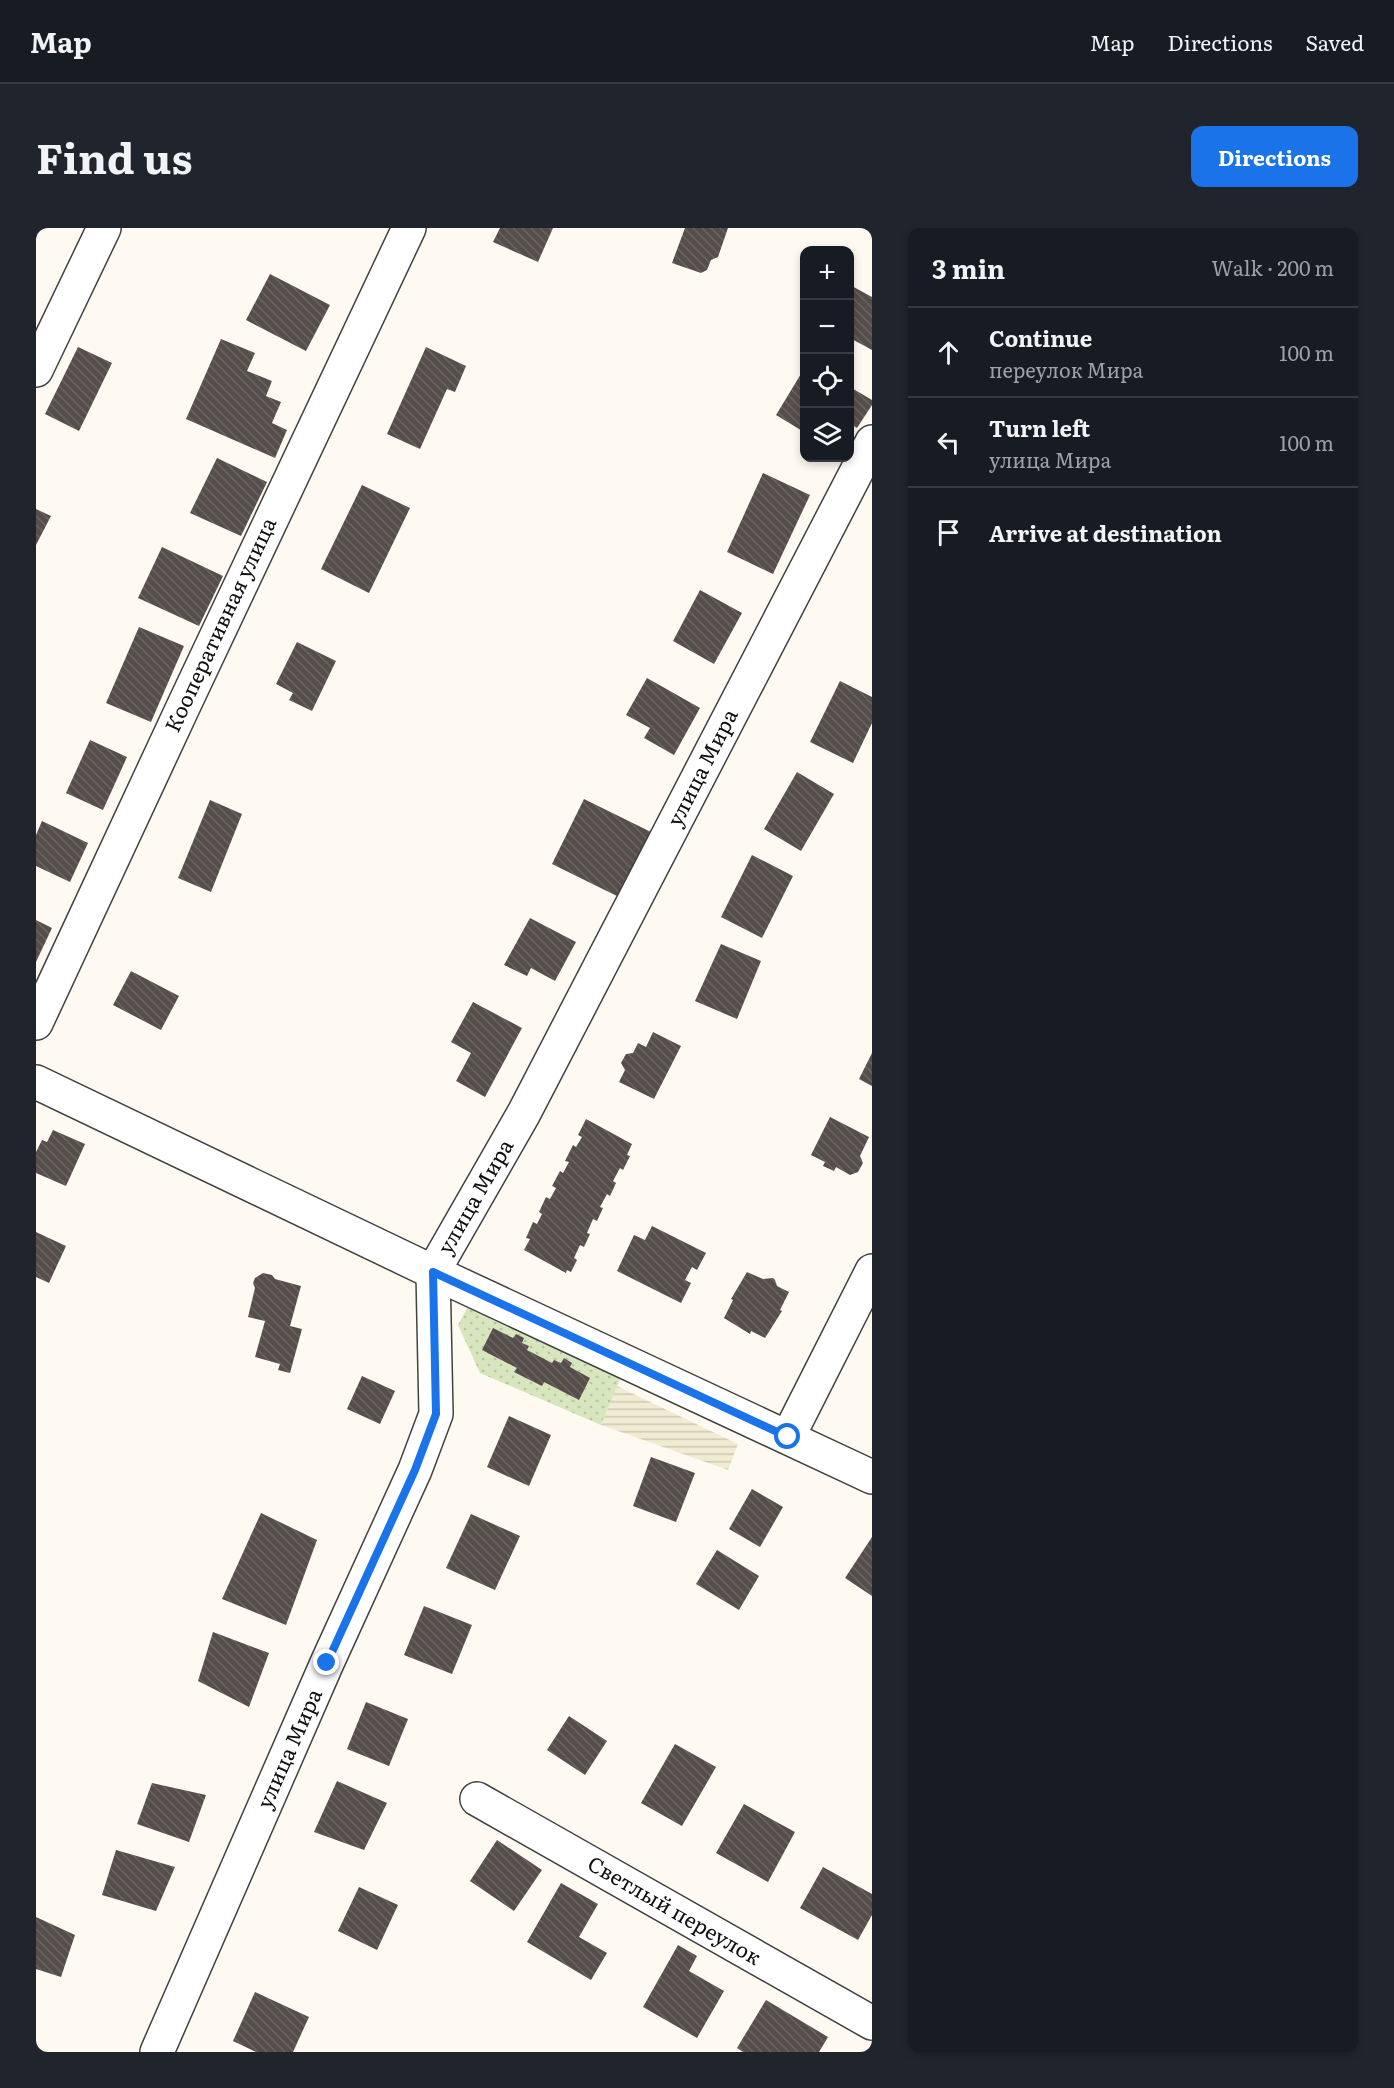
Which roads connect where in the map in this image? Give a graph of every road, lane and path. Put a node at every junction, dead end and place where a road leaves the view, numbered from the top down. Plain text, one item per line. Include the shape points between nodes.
1 (104, 228) edge
2 (409, 228) edge
3 (36, 370) edge
4 (872, 442) edge
5 (36, 1023) edge
6 (36, 1082) edge
7 (872, 1271) edge
8 (433, 1272) junction
9 (788, 1437) junction
10 (872, 1477) edge
11 (477, 1799) dead end
12 (872, 2023) edge
13 (156, 2052) edge

1 - 3 street
2 - 5 street, Кооперативная улица
4 - 8 street, улица Мира via 524,1113
6 - 8 street
7 - 9 street
8 - 9 street
8 - 13 street, улица Мира via 436,1414 415,1470
9 - 10 street
11 - 12 street, Светлый переулок

